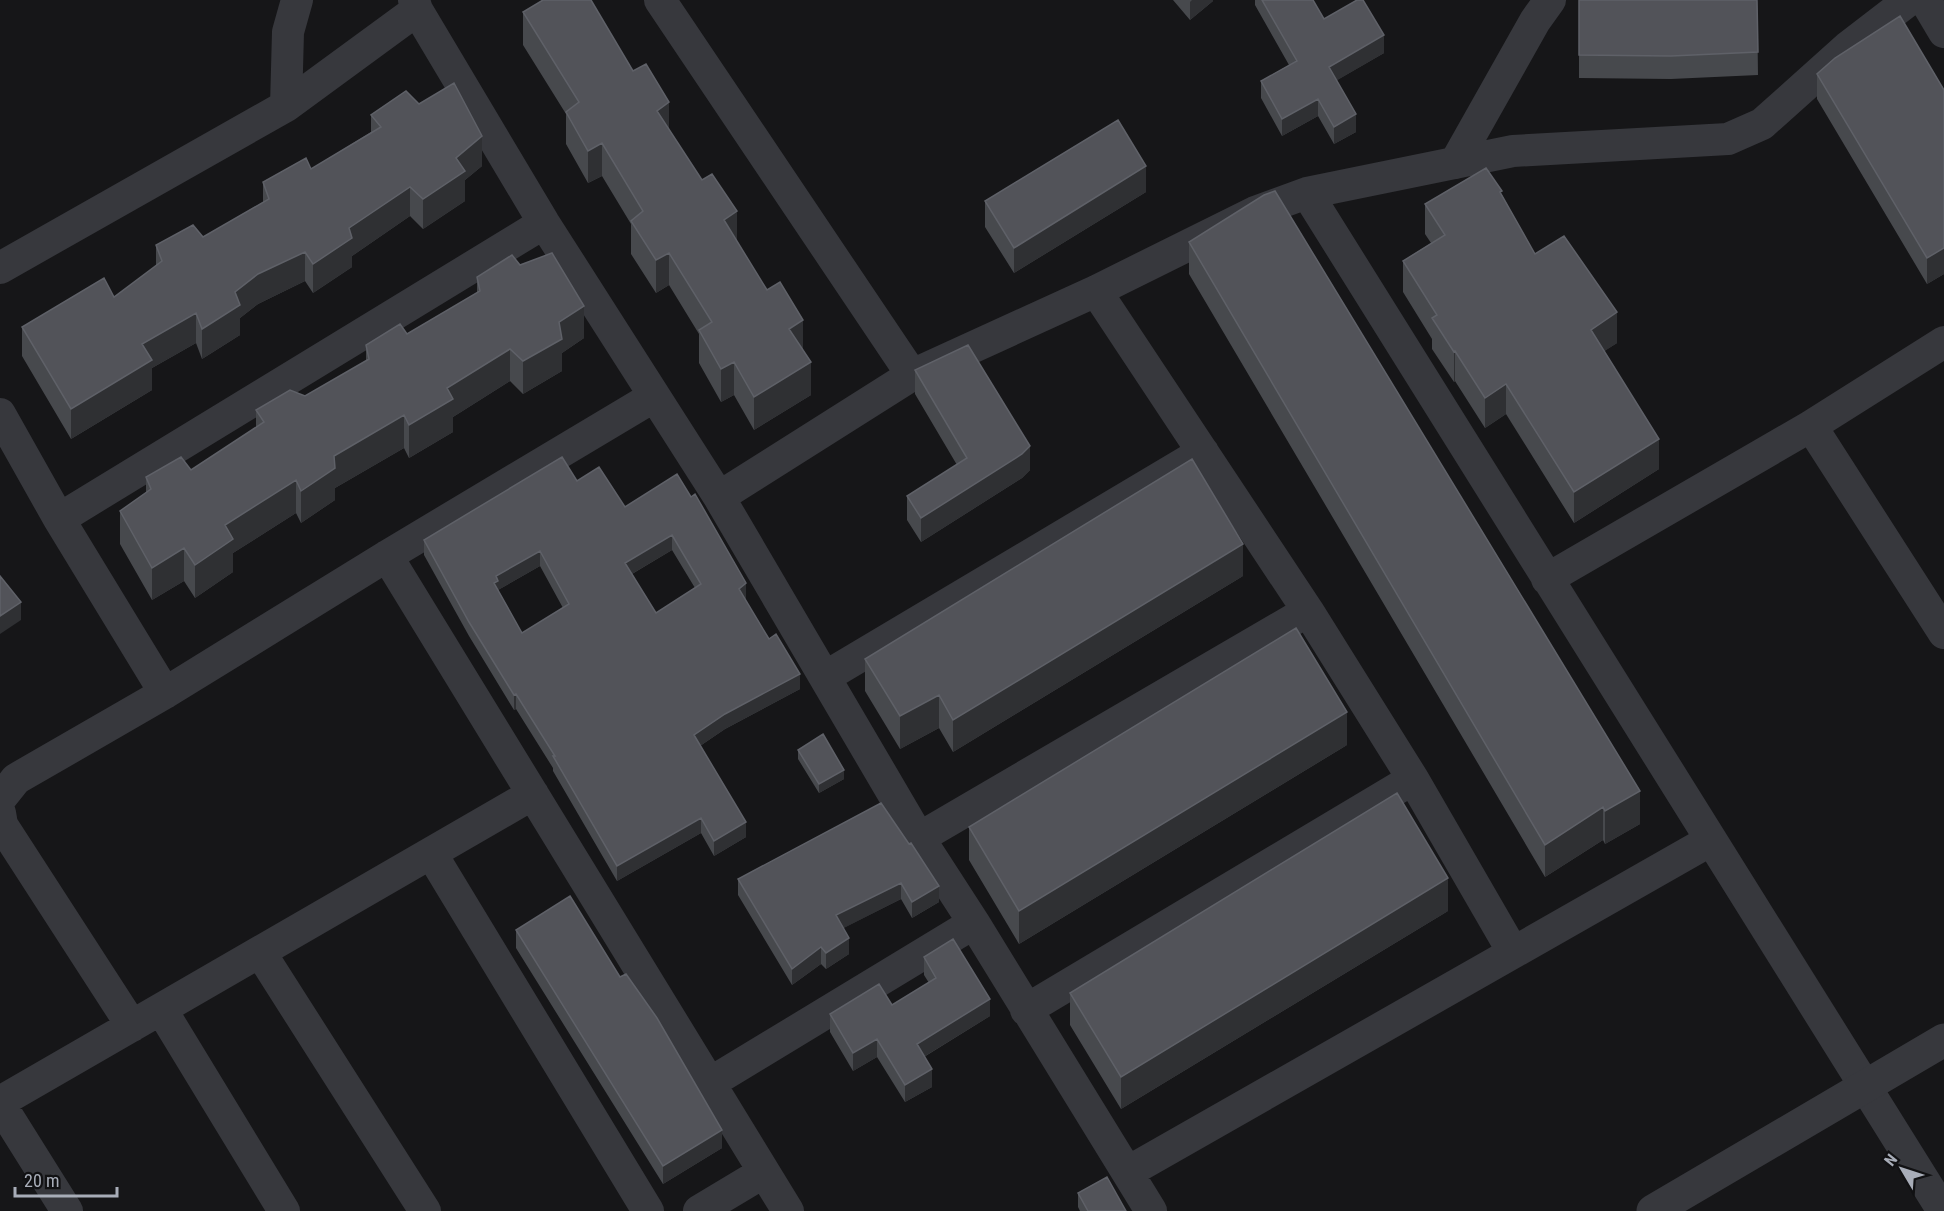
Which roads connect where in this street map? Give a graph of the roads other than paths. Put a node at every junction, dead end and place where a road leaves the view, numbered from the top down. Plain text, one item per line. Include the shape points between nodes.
1 (297, 0) edge
2 (660, 0) edge
3 (1550, 0) edge
4 (1909, 0) edge
5 (1925, 0) edge
6 (415, 5) edge
7 (1944, 32) edge
8 (286, 106) junction
9 (1455, 163) junction
10 (1307, 193) junction
11 (544, 223) junction
12 (0, 268) edge
13 (1096, 291) junction
14 (1944, 342) edge
15 (912, 375) junction
16 (653, 397) junction
17 (0, 414) edge
18 (1811, 426) junction
19 (1203, 452) junction
20 (11, 461) edge
21 (719, 497) junction
22 (58, 519) junction
23 (387, 556) junction
24 (1547, 579) junction
25 (1308, 611) junction
26 (1944, 633) edge
27 (825, 677) junction
28 (165, 693) junction
29 (1413, 779) junction
30 (533, 794) junction
31 (0, 800) edge
32 (0, 813) edge
33 (919, 838) junction
34 (1711, 840) junction
35 (431, 853) junction
36 (974, 923) junction
37 (260, 952) junction
38 (1513, 952) junction
39 (161, 1009) junction
40 (1026, 1010) junction
41 (132, 1026) junction
42 (1944, 1040) edge
43 (710, 1083) junction
44 (1865, 1085) junction
45 (0, 1103) edge
46 (764, 1172) junction
47 (1128, 1172) junction
48 (68, 1211) edge
49 (284, 1211) edge
50 (425, 1211) edge
51 (648, 1211) edge
52 (699, 1211) edge
53 (788, 1211) edge
54 (1151, 1211) edge
55 (1653, 1211) edge
56 (1943, 1211) edge

1 - 8 street via 288,32
2 - 15 street
3 - 9 street
4 - 9 street via 1848,47 1762,124 1728,139 1514,151
5 - 7 street
6 - 8 street
6 - 11 street
8 - 12 street
9 - 10 street
10 - 13 street via 1256,212
10 - 24 street
11 - 16 street
11 - 22 street
13 - 15 street
13 - 19 street
14 - 18 street
15 - 21 street
16 - 21 street
16 - 23 street
17 - 20 street
18 - 24 street
18 - 26 street
19 - 25 street
19 - 27 street
20 - 22 street
21 - 27 street
22 - 28 street
23 - 28 street
23 - 30 street
24 - 34 street
25 - 29 street
25 - 33 street
27 - 33 street
28 - 31 street via 16,779
29 - 38 street
29 - 40 street
30 - 35 street
30 - 43 street
32 - 41 street via 2,825
33 - 36 street
34 - 38 street
34 - 44 street
35 - 37 street
35 - 51 street
36 - 40 street
36 - 43 street
37 - 39 street
37 - 50 street
38 - 47 street
39 - 41 street
39 - 49 street
40 - 47 street
41 - 45 street
42 - 44 street
43 - 46 street
44 - 55 street
44 - 56 street
45 - 48 street
46 - 52 street
46 - 53 street
47 - 54 street

